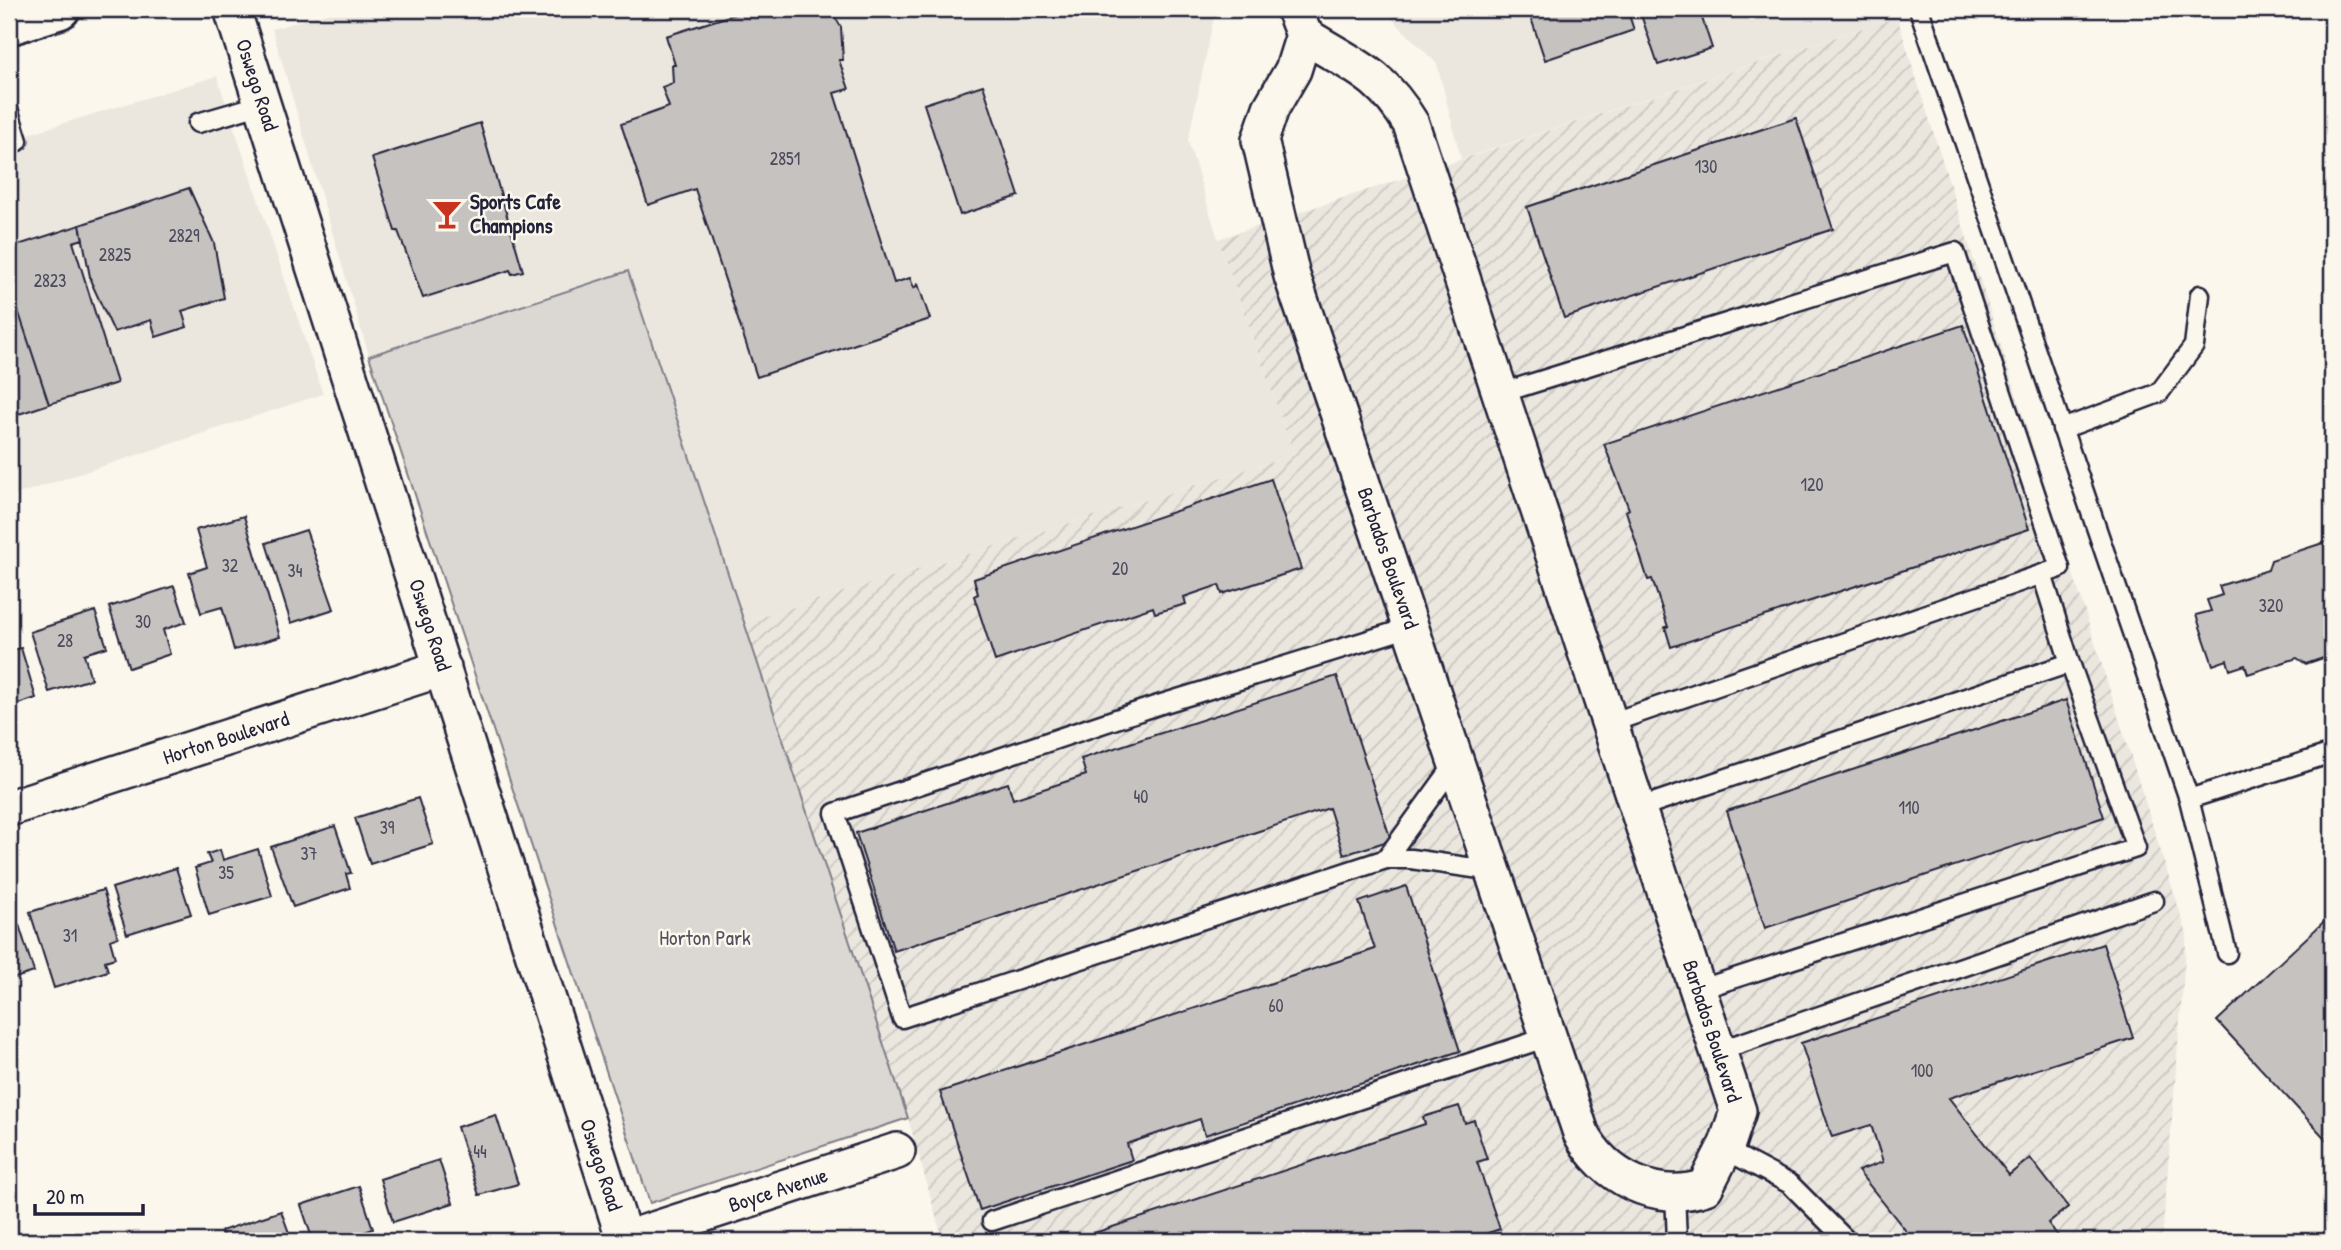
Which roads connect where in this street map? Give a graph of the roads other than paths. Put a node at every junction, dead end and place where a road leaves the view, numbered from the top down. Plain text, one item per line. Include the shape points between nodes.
1 (60, 9) edge
2 (232, 9) edge
3 (1919, 9) edge
4 (1299, 22) edge
5 (9, 25) edge
6 (263, 104) junction
7 (9, 112) edge
8 (198, 123) dead end
9 (18, 141) dead end
10 (2200, 295) dead end
11 (1501, 393) junction
12 (2062, 429) junction
13 (2042, 574) junction
14 (1411, 627) junction
15 (2070, 663) junction
16 (443, 668) junction
17 (1610, 723) junction
18 (2332, 753) edge
19 (1457, 761) junction
20 (2189, 799) junction
21 (9, 808) edge
22 (1639, 808) junction
23 (1386, 859) junction
24 (1494, 870) junction
25 (2154, 901) dead end
26 (2227, 953) dead end
27 (1698, 990) junction
28 (1551, 1036) junction
29 (1718, 1051) junction
30 (1724, 1149) junction
31 (897, 1151) dead end
32 (1675, 1192) junction
33 (992, 1221) dead end
34 (623, 1241) edge
35 (1677, 1241) edge
36 (1847, 1241) edge

1 - 5 main road
2 - 6 street, Oswego Road
3 - 12 lane
4 - 11 street, Barbados Boulevard via 1374,76 1395,97 1411,124
4 - 14 street, Barbados Boulevard via 1293,70 1270,108 1260,140 1292,276
6 - 8 lane
6 - 16 street, Oswego Road
7 - 9 lane
10 - 12 lane via 2194,346 2159,393
11 - 13 lane via 1955,252 2060,568
11 - 17 street, Barbados Boulevard
12 - 20 lane
13 - 15 lane
13 - 17 lane
14 - 19 street, Barbados Boulevard
14 - 23 lane via 835,813 902,1018
15 - 22 lane
15 - 27 lane via 2136,848
16 - 21 street, Horton Boulevard
16 - 34 street, Oswego Road
17 - 22 street, Barbados Boulevard
18 - 20 lane
19 - 23 lane
19 - 24 street, Barbados Boulevard
20 - 26 lane
22 - 27 street, Barbados Boulevard
23 - 24 lane
24 - 28 street, Barbados Boulevard
25 - 29 lane
27 - 29 street, Barbados Boulevard
28 - 32 street, Barbados Boulevard via 1592,1154 1602,1165 1651,1192
28 - 33 lane
29 - 30 street, Barbados Boulevard via 1738,1111
30 - 32 street, Barbados Boulevard via 1705,1187
30 - 36 lane via 1790,1184
31 - 34 street, Boyce Avenue
32 - 35 lane

